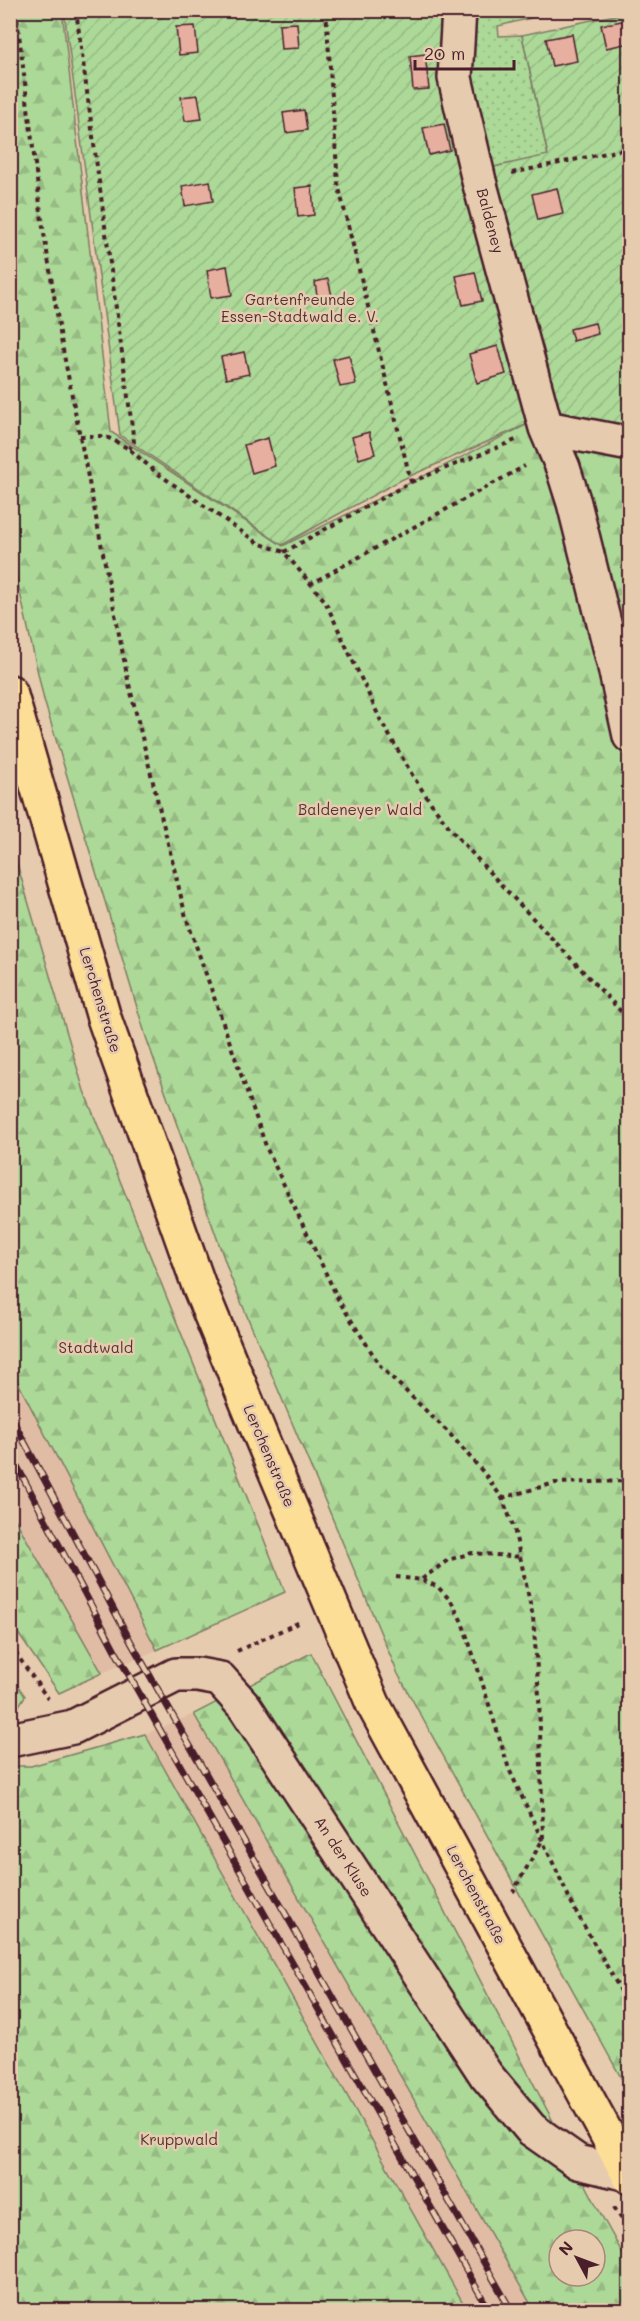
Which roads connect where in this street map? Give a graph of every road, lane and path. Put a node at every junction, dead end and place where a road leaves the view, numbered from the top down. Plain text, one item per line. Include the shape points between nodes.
1 (16, 10) edge
2 (76, 10) edge
3 (326, 10) edge
4 (459, 10) edge
5 (630, 148) edge
6 (479, 181) junction
7 (549, 432) junction
8 (80, 436) junction
9 (630, 444) edge
10 (129, 449) junction
11 (411, 482) junction
12 (284, 552) junction
13 (310, 584) junction
14 (10, 692) edge
15 (630, 736) edge
16 (630, 1022) edge
17 (630, 1481) edge
18 (502, 1498) junction
19 (522, 1557) junction
20 (396, 1577) dead end
21 (422, 1580) junction
22 (302, 1621) dead end
23 (10, 1645) edge
24 (234, 1653) dead end
25 (51, 1703) dead end
26 (10, 1740) edge
27 (543, 1839) junction
28 (494, 1927) junction
29 (630, 2007) edge
30 (629, 2175) edge

1 - 8 path via 42,221
2 - 10 path via 134,442
3 - 11 path via 338,184
4 - 6 street, Baldeney via 455,78
5 - 6 path
6 - 7 street, Baldeney
7 - 9 street
7 - 11 path
7 - 13 path via 536,460 518,472
7 - 15 street, Baldeney via 574,503
8 - 10 path via 104,436
8 - 18 path via 128,680 186,916 267,1149 339,1301 381,1367 448,1432
10 - 12 path via 258,543
11 - 12 path
12 - 13 path
13 - 16 path via 325,601 381,721 431,803 490,873
14 - 28 main road, Lerchenstraße via 104,1018 199,1286 373,1704
17 - 18 path via 555,1483
18 - 19 path
19 - 21 path via 472,1552 448,1560
19 - 27 path via 533,1617 539,1695
20 - 21 path
21 - 27 path via 438,1587 462,1622 509,1769
22 - 24 path
23 - 25 path
26 - 30 street, An der Kluse via 73,1727 176,1675 220,1679 245,1707 486,2075 531,2129 578,2162
27 - 28 path
27 - 29 path via 574,1908
28 - 30 main road, Lerchenstraße

